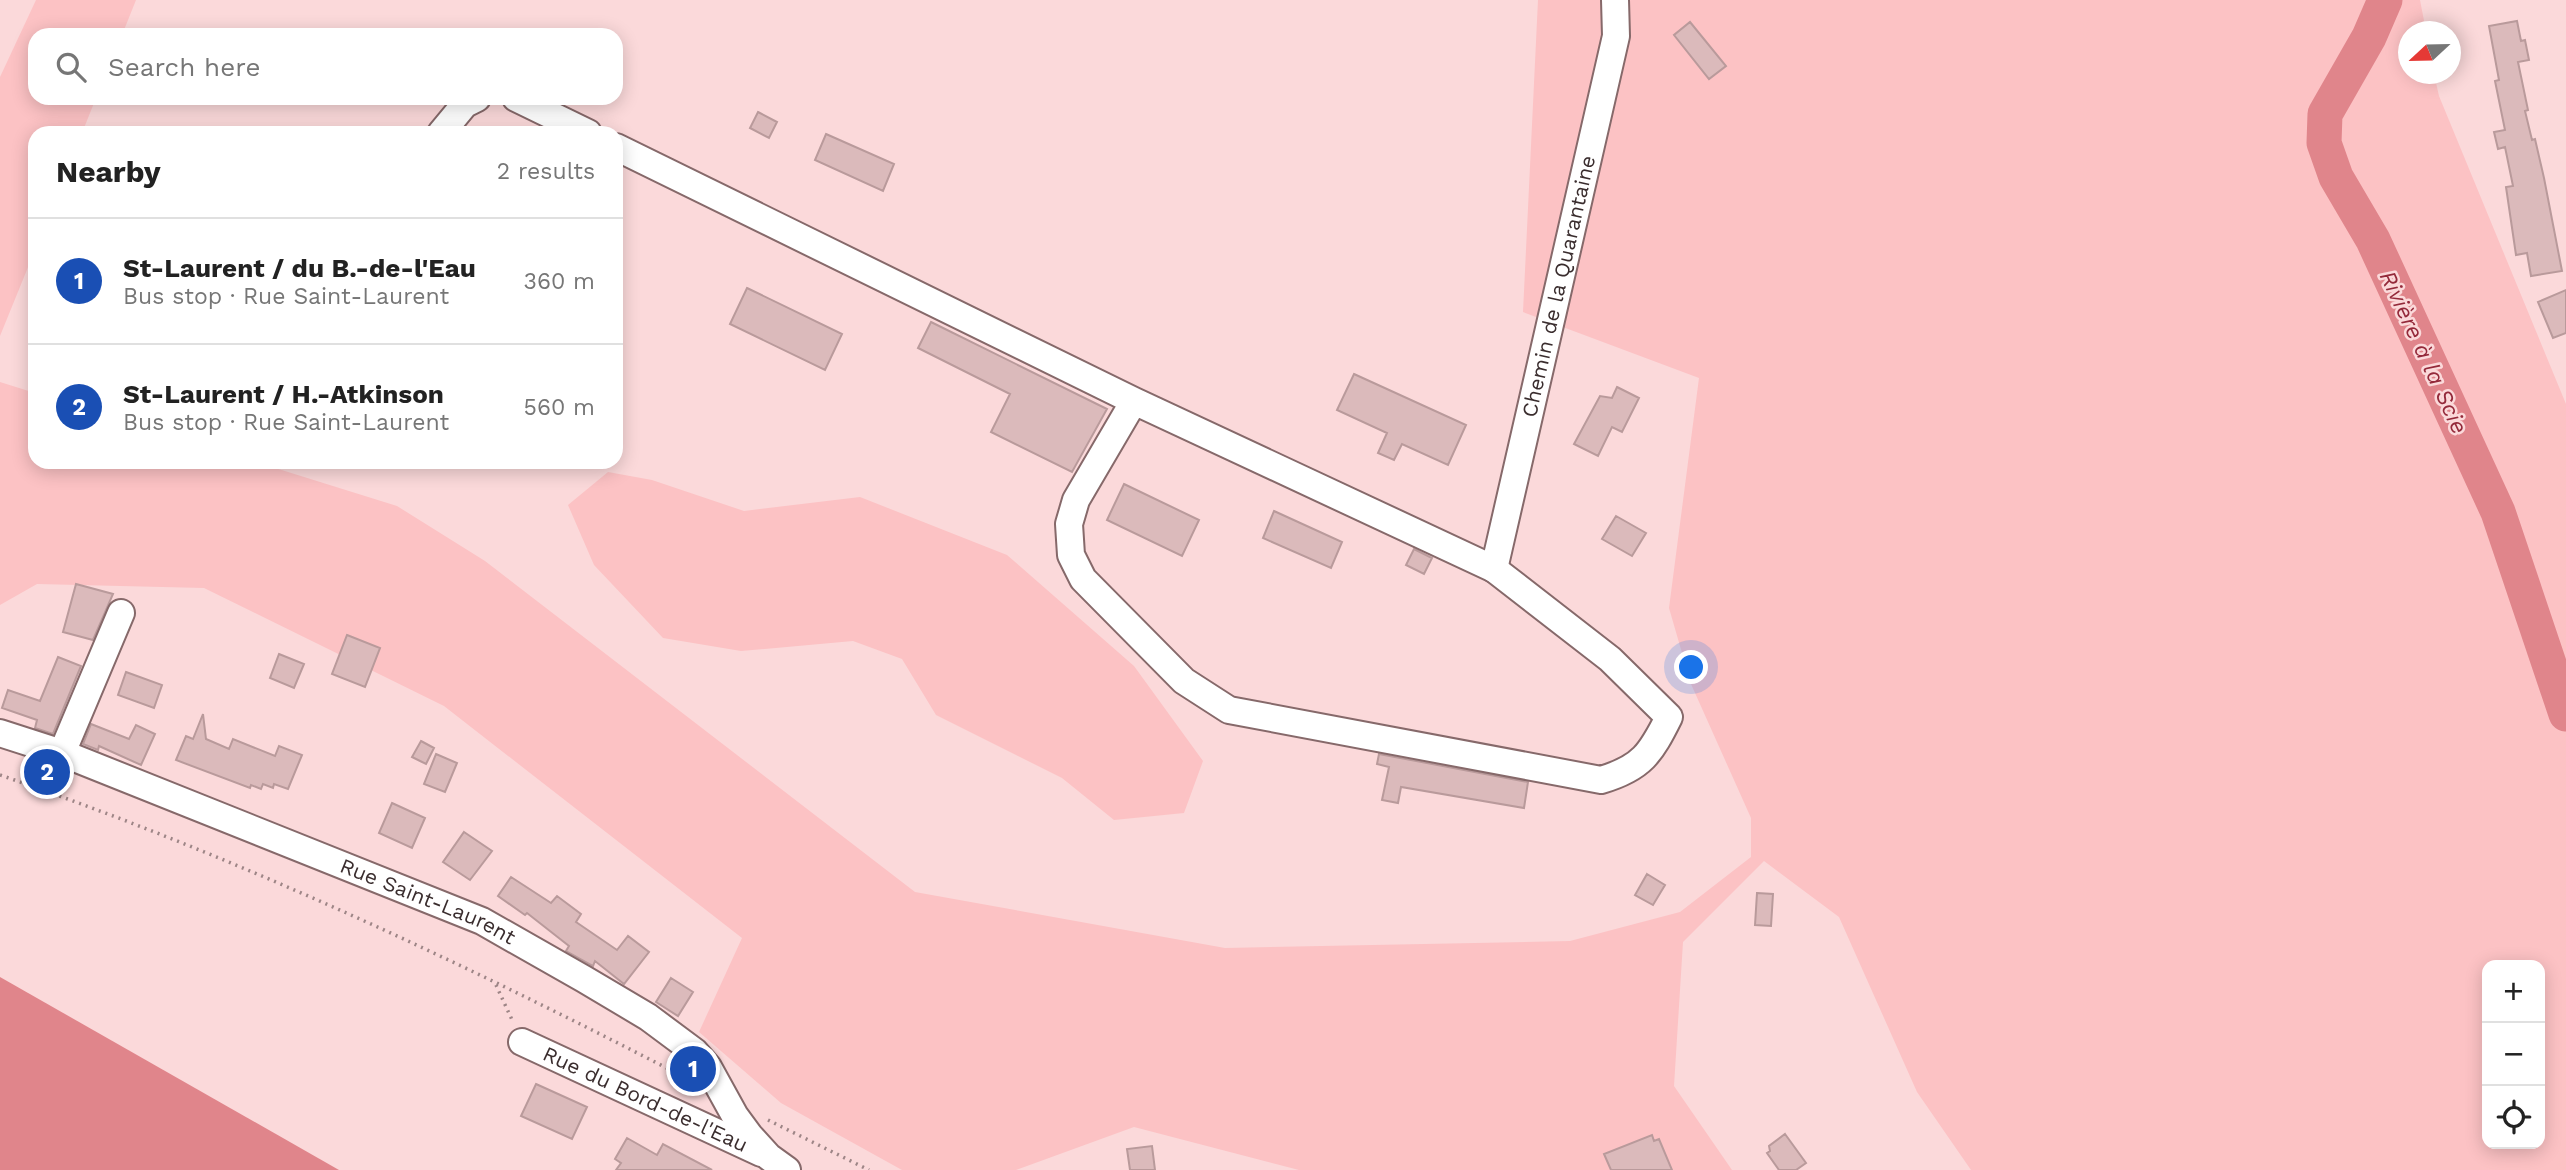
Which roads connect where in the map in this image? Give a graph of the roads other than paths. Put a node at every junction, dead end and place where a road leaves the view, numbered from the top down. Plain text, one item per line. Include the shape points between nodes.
1 (1615, 0) edge
2 (464, 105) edge
3 (530, 105) edge
4 (447, 126) edge
5 (574, 126) edge
6 (623, 150) edge
7 (1134, 401) junction
8 (1494, 569) junction
9 (121, 613) dead end
10 (0, 733) edge
11 (62, 753) junction
12 (522, 1042) road end
13 (778, 1164) edge

1 - 8 street, Chemin de la Quarantaine via 1616,36
2 - 4 street
3 - 5 street
6 - 7 street
7 - 8 street
7 - 8 street via 1076,500 1069,524 1071,555 1083,579 1184,681 1229,710 1564,775 1601,780 1635,766 1652,750 1669,717 1610,659
9 - 11 street
10 - 11 street, Rue Saint-Laurent
11 - 13 street, Rue Saint-Laurent via 482,921 584,979 680,1040 708,1067 735,1116
12 - 13 street, Rue du Bord-de-l'Eau

